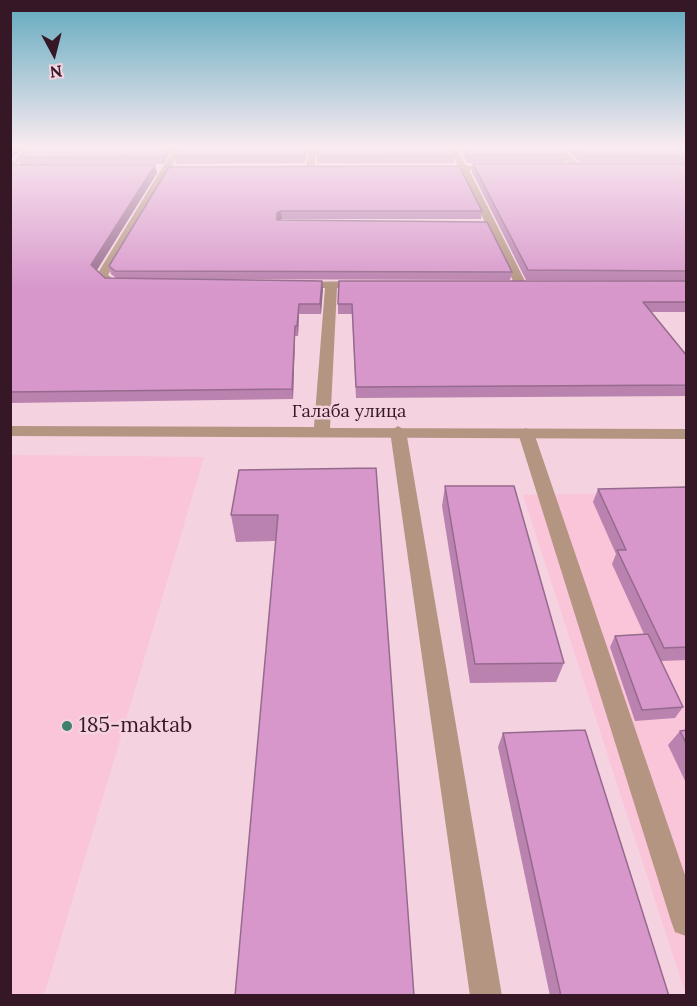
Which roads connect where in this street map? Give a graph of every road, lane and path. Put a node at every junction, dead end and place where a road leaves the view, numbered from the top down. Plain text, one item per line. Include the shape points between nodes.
1 (151, 194) edge
2 (475, 194) edge
3 (480, 224) edge
4 (491, 224) junction
5 (331, 284) junction
6 (379, 284) edge
7 (285, 285) edge
8 (521, 285) edge
9 (134, 286) edge
10 (10, 431) edge
11 (322, 431) junction
12 (398, 431) junction
13 (526, 433) junction
14 (687, 434) edge
15 (687, 921) edge
16 (486, 996) edge

1 - 9 street via 102,276 113,284
2 - 4 street
3 - 4 street
4 - 8 street
5 - 6 street
5 - 7 street
5 - 11 street
10 - 11 street, Галаба улица
11 - 12 street, Галаба улица
12 - 13 street, Галаба улица
12 - 16 street
13 - 14 street, Галаба улица
13 - 15 street

